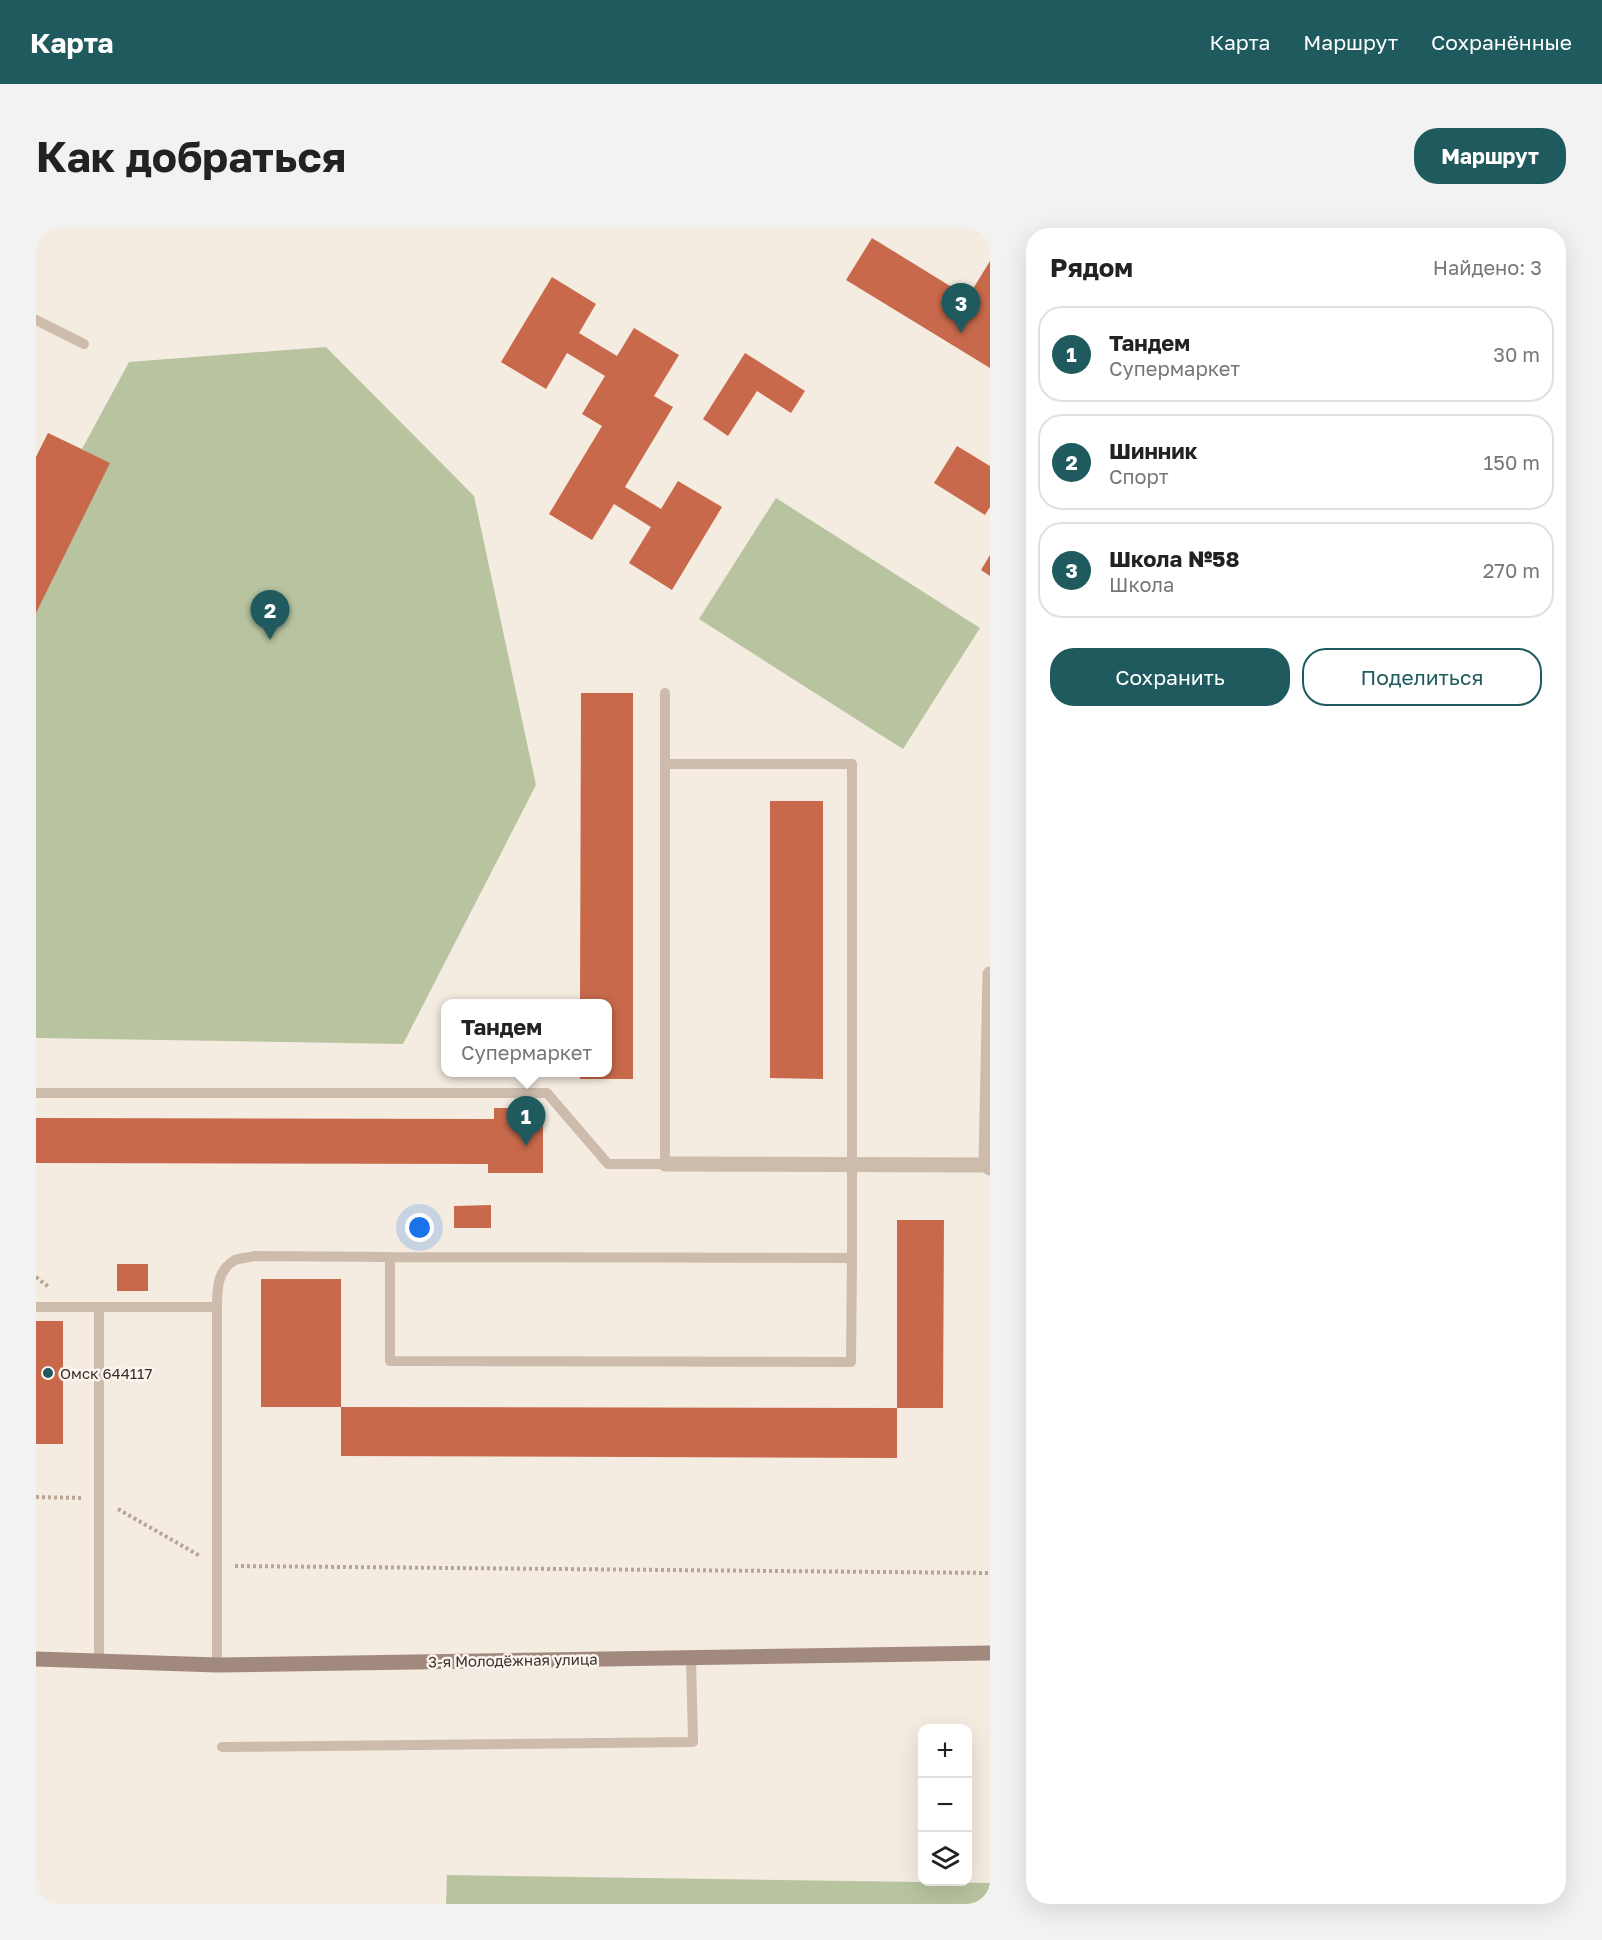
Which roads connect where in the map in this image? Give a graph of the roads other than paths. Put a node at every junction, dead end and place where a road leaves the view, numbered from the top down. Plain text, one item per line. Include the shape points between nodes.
1 (36, 320) edge
2 (84, 344) dead end
3 (665, 693) dead end
4 (665, 764) junction
5 (990, 974) edge
6 (36, 1092) edge
7 (665, 1164) junction
8 (852, 1165) junction
9 (988, 1166) edge
10 (390, 1257) junction
11 (852, 1258) junction
12 (36, 1307) edge
13 (99, 1307) junction
14 (217, 1307) junction
15 (990, 1653) edge
16 (691, 1658) junction
17 (36, 1659) edge
18 (99, 1661) junction
19 (217, 1665) junction
20 (222, 1747) dead end

1 - 2 lane
3 - 4 lane
4 - 7 lane
4 - 8 lane via 852,764
5 - 9 street
6 - 7 lane via 548,1094 608,1164
7 - 8 street
8 - 9 street
8 - 11 lane
10 - 11 lane
10 - 11 lane via 390,1361 851,1362
10 - 14 lane via 254,1256 235,1260 222,1273
12 - 13 lane
13 - 14 lane
13 - 18 lane
14 - 19 lane
15 - 16 main road, 3-я Молодёжная улица
16 - 19 main road, 3-я Молодёжная улица
16 - 20 lane via 693,1742
17 - 18 main road, 3-я Молодёжная улица
18 - 19 main road, 3-я Молодёжная улица

